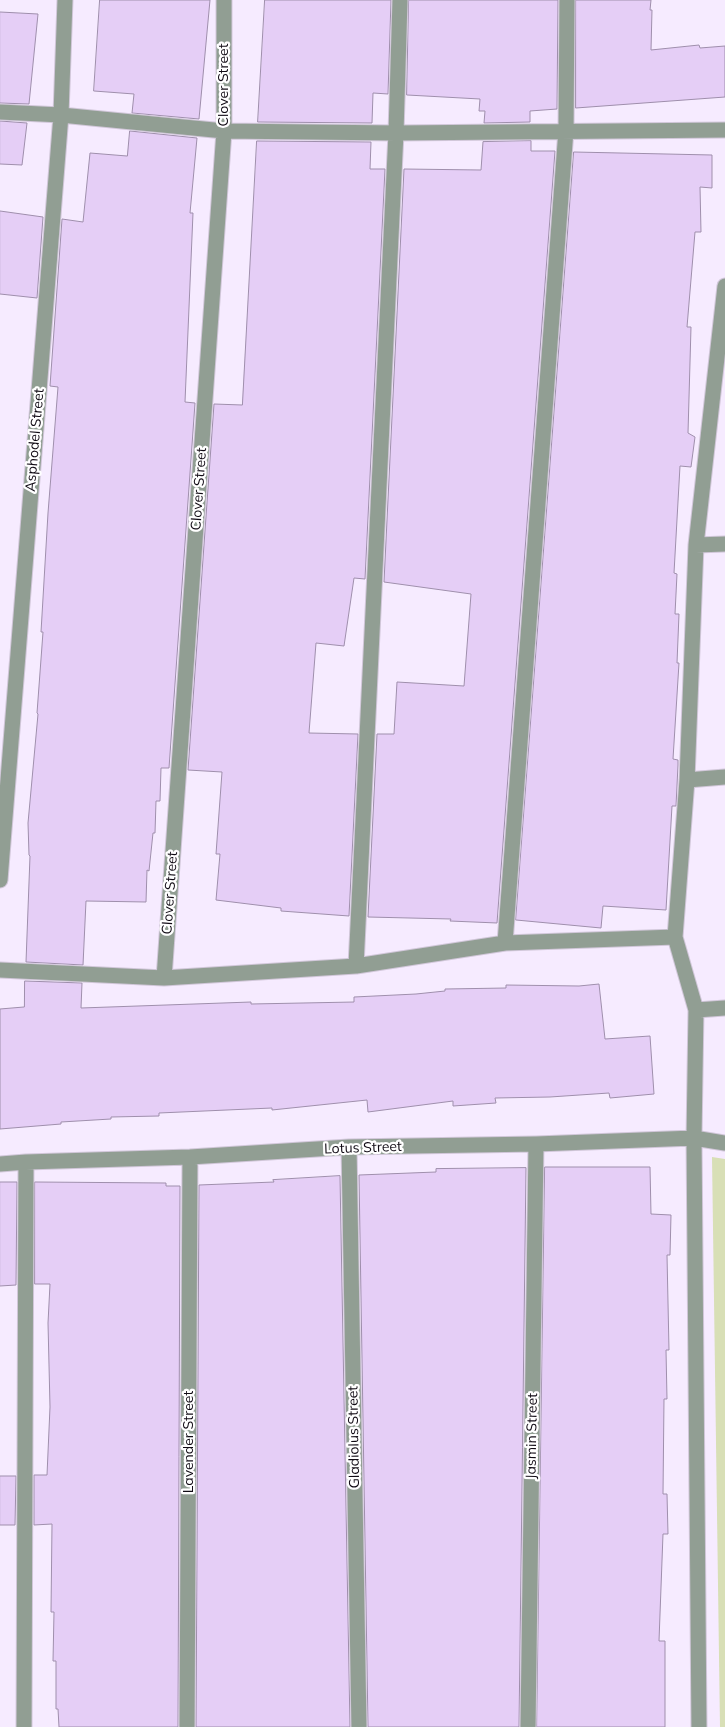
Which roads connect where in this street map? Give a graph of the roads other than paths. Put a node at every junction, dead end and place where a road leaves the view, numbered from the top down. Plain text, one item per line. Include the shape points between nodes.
1 (65, 0) edge
2 (224, 0) edge
3 (400, 0) edge
4 (568, 0) edge
5 (0, 112) edge
6 (61, 115) junction
7 (566, 130) junction
8 (725, 130) edge
9 (224, 131) junction
10 (396, 133) junction
11 (725, 286) edge
12 (723, 336) edge
13 (725, 544) edge
14 (696, 545) junction
15 (725, 777) edge
16 (687, 780) junction
17 (0, 880) edge
18 (675, 937) junction
19 (505, 943) junction
20 (356, 966) junction
21 (0, 970) edge
22 (164, 978) junction
23 (725, 1008) edge
24 (696, 1010) junction
25 (694, 1138) junction
26 (725, 1143) edge
27 (536, 1144) junction
28 (348, 1147) junction
29 (190, 1157) junction
30 (26, 1162) junction
31 (0, 1164) edge
32 (24, 1727) edge
33 (187, 1727) edge
34 (358, 1727) edge
35 (528, 1727) edge
36 (699, 1727) edge

1 - 6 street, Asphodel Street
2 - 9 street, Clover Street
3 - 10 street
4 - 7 street
5 - 6 street
6 - 9 street
6 - 17 street, Asphodel Street
7 - 8 street
7 - 10 street
7 - 19 street
9 - 10 street
9 - 22 street, Clover Street
10 - 20 street
11 - 12 street
12 - 14 street
13 - 14 street
14 - 16 street
15 - 16 street
16 - 18 street
18 - 19 street
18 - 24 street
19 - 20 street
20 - 22 street
21 - 22 street
23 - 24 street
24 - 25 street
25 - 26 street, Lotus Street
25 - 27 street, Lotus Street
25 - 36 street
27 - 28 street, Lotus Street
27 - 35 street, Jasmin Street
28 - 29 street, Lotus Street
28 - 34 street, Gladiolus Street
29 - 30 street, Lotus Street
29 - 33 street, Lavender Street
30 - 31 street, Lotus Street
30 - 32 street

